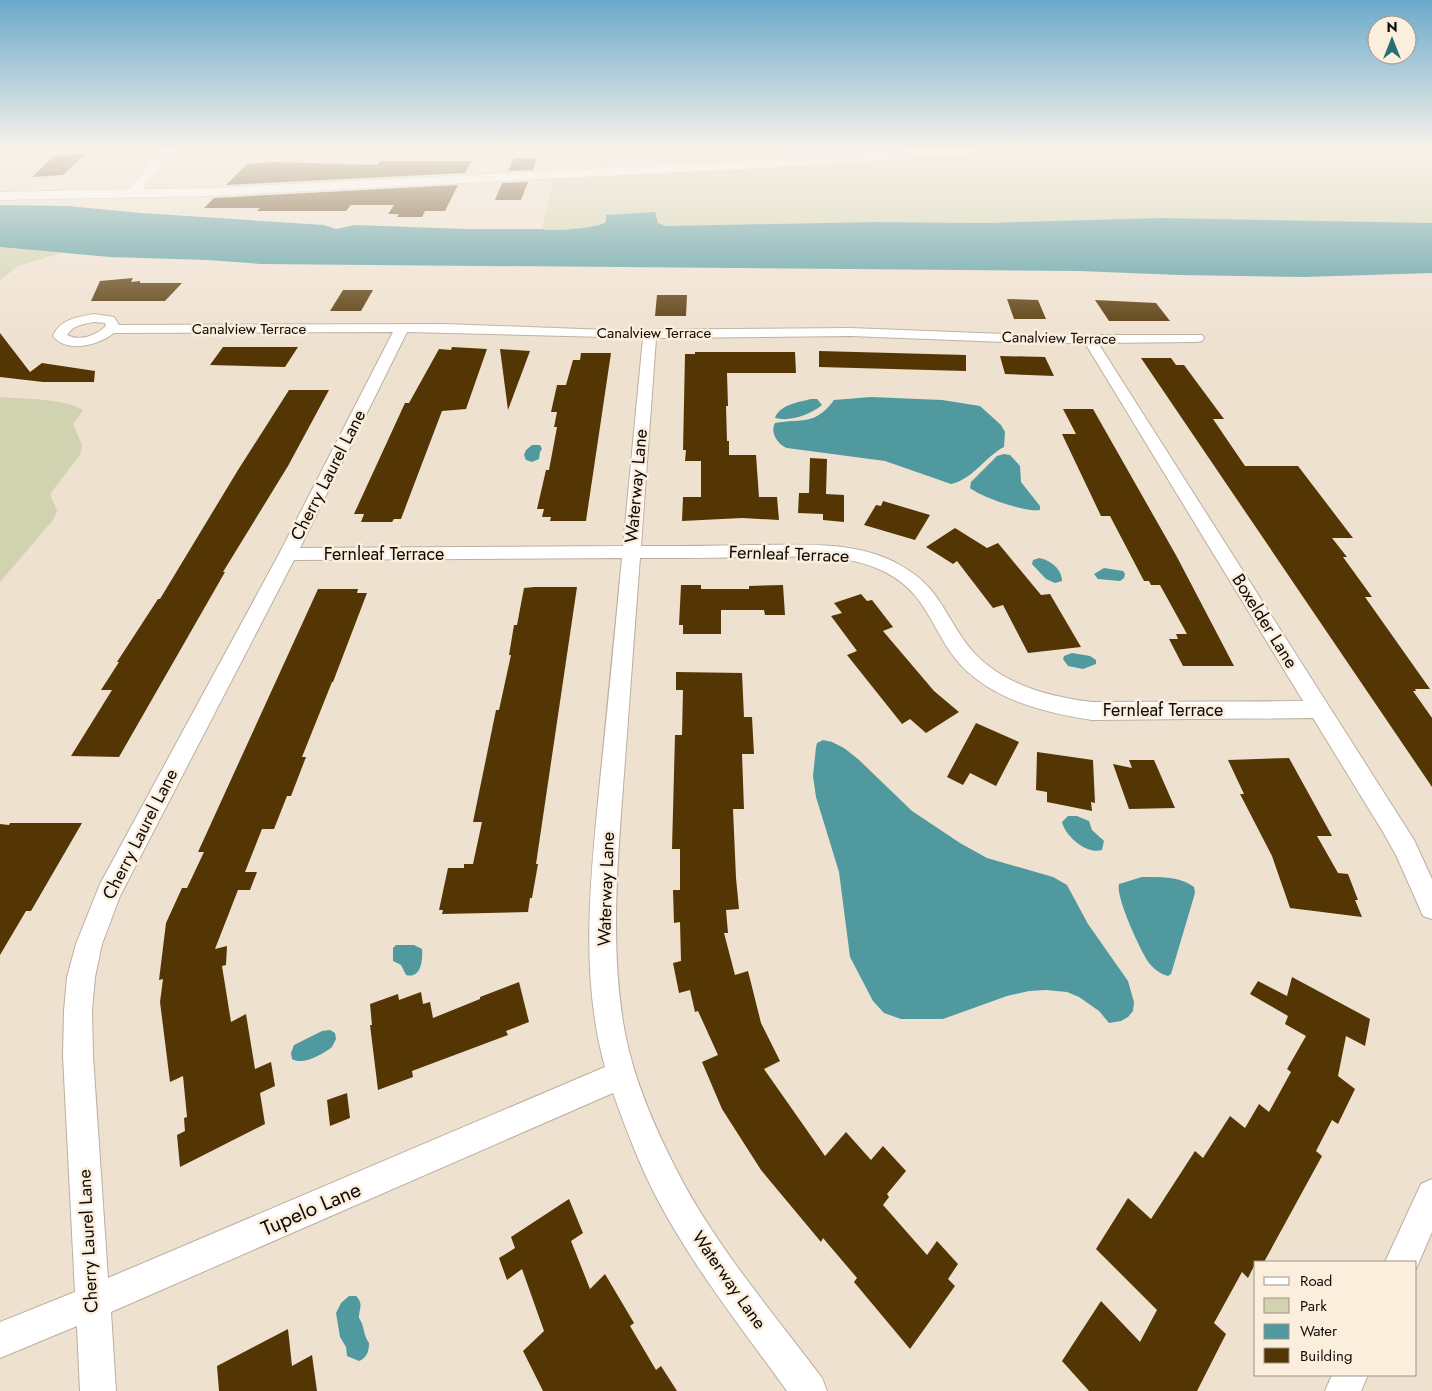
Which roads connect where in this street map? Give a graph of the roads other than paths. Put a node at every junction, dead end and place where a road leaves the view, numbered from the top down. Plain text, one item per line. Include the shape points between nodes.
1 (402, 328) junction
2 (110, 329) dead end
3 (650, 334) junction
4 (1197, 338) dead end
5 (1089, 339) junction
6 (630, 553) junction
7 (288, 554) junction
8 (1319, 709) junction
9 (1432, 907) edge
10 (620, 1075) junction
11 (1432, 1195) edge
12 (1402, 1261) edge
13 (91, 1303) junction
14 (0, 1340) edge
15 (1350, 1376) edge
16 (98, 1391) edge
17 (809, 1391) edge
18 (1343, 1391) edge

1 - 2 street, Canalview Terrace
1 - 3 street, Canalview Terrace
1 - 7 street, Cherry Laurel Lane
3 - 5 street, Canalview Terrace via 850,332
3 - 6 street, Waterway Lane
4 - 5 street, Canalview Terrace
5 - 8 street, Boxelder Lane
6 - 7 street, Fernleaf Terrace
6 - 8 street, Fernleaf Terrace via 817,551 873,560 898,571 923,591 959,649 979,670 1022,694 1060,706 1109,711
6 - 10 street, Waterway Lane via 602,917 607,1006
7 - 13 street, Cherry Laurel Lane via 126,859 101,910 89,944 81,977 78,1056
8 - 9 street, Boxelder Lane via 1405,848
10 - 13 street, Tupelo Lane
10 - 17 street, Waterway Lane via 660,1170 684,1214 736,1293
11 - 12 street
13 - 14 street, Tupelo Lane
13 - 16 street, Cherry Laurel Lane
15 - 18 street

